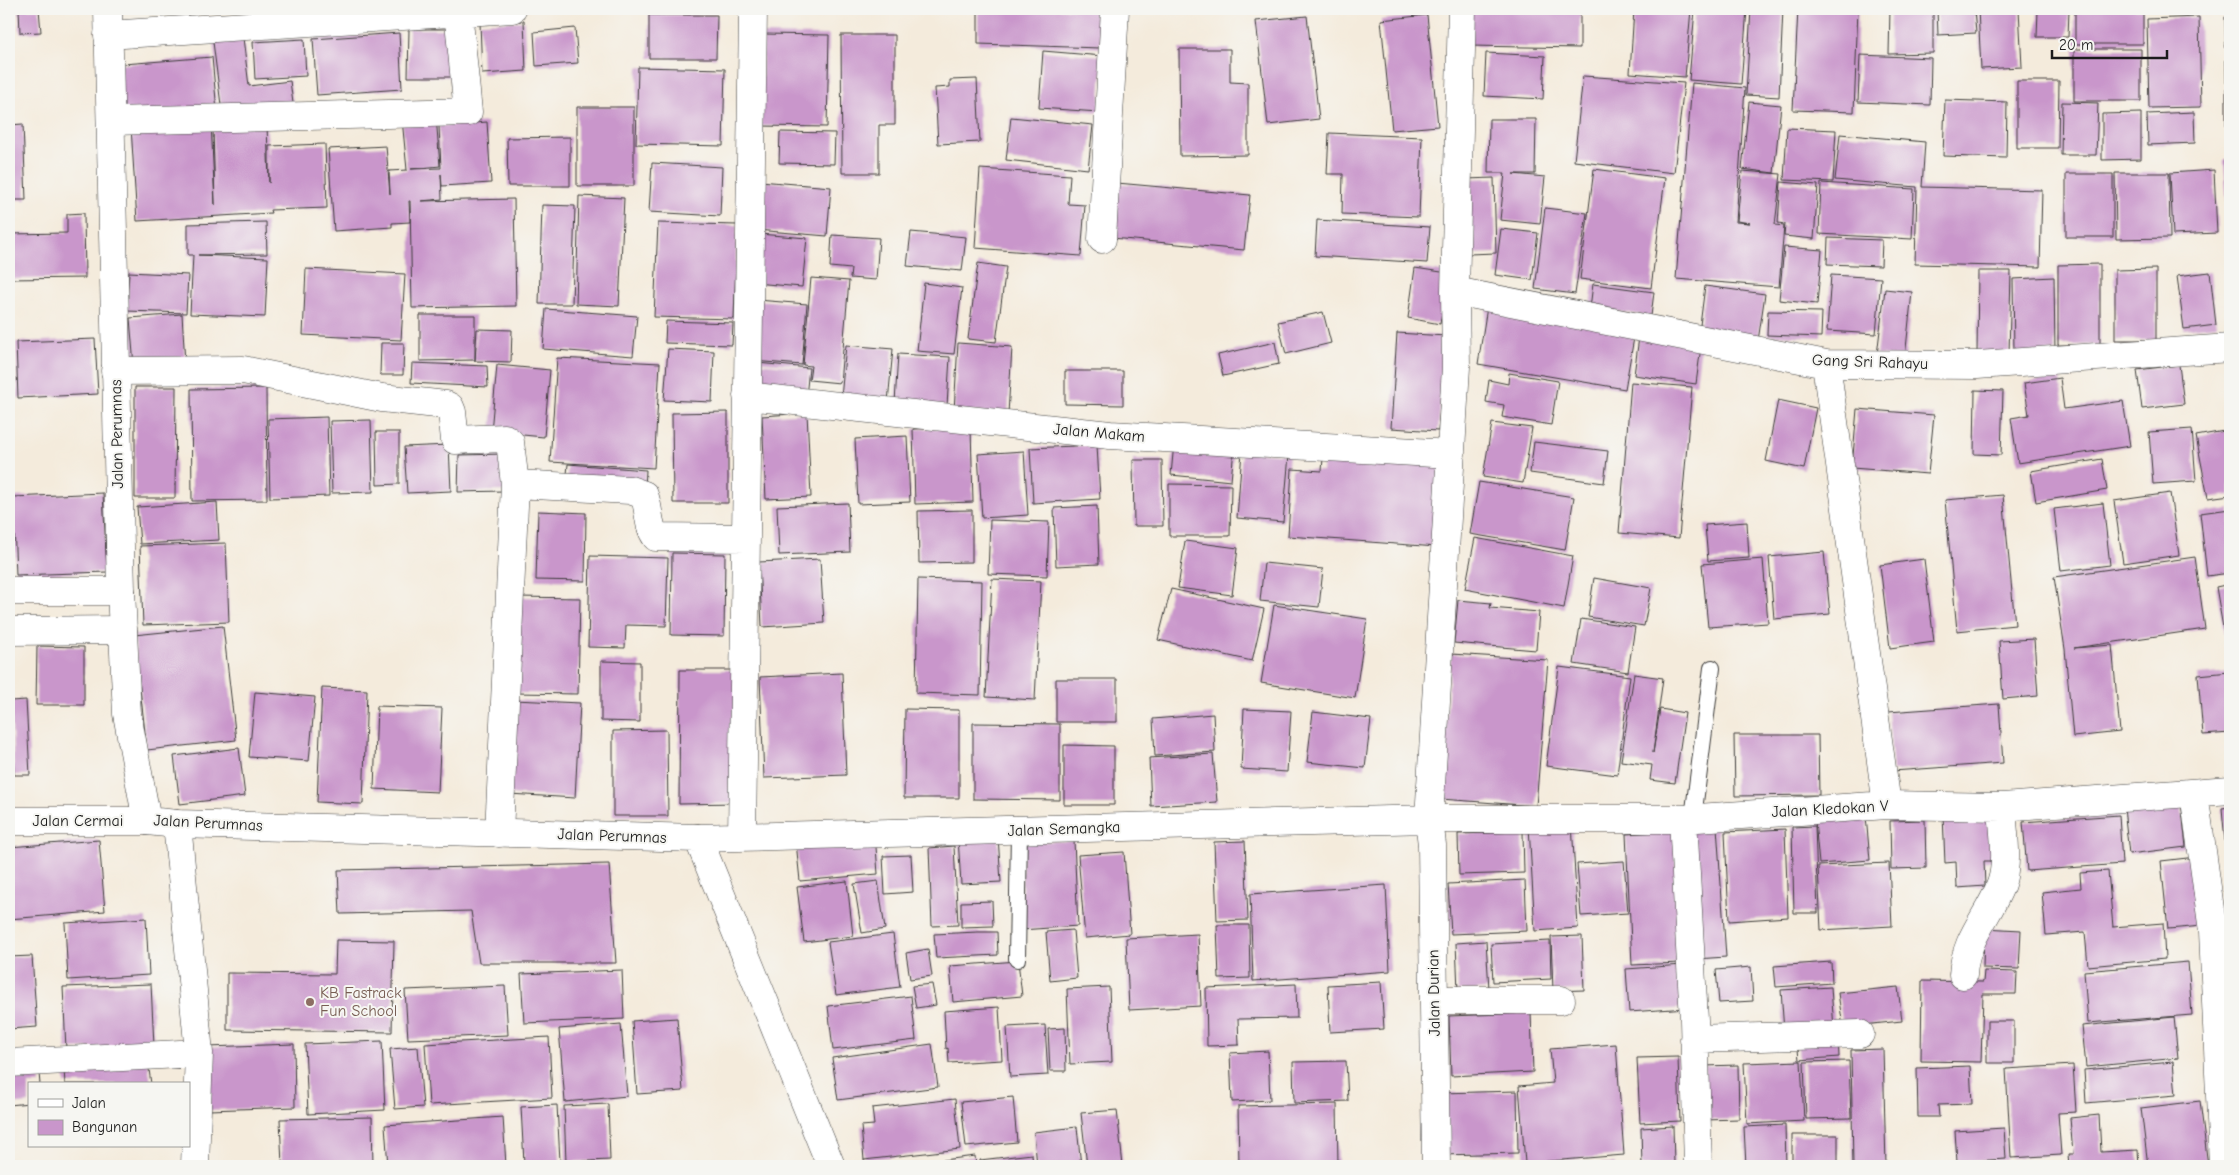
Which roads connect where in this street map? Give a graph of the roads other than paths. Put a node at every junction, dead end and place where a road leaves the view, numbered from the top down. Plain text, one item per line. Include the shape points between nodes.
1 (511, 9) edge
2 (753, 9) edge
3 (1114, 9) edge
4 (1462, 9) edge
5 (458, 12) junction
6 (108, 22) edge
7 (111, 121) junction
8 (1102, 239) dead end
9 (1455, 291) junction
10 (2230, 348) edge
11 (1826, 364) junction
12 (115, 371) junction
13 (747, 396) junction
14 (1451, 454) junction
15 (515, 484) junction
16 (746, 538) junction
17 (9, 591) edge
18 (121, 591) junction
19 (123, 630) junction
20 (9, 631) edge
21 (1712, 668) dead end
22 (2230, 790) edge
23 (2194, 793) junction
24 (1888, 805) junction
25 (2002, 807) junction
26 (1688, 818) junction
27 (1429, 819) junction
28 (9, 821) edge
29 (147, 821) junction
30 (177, 824) junction
31 (1019, 830) junction
32 (499, 833) junction
33 (742, 837) junction
34 (698, 838) junction
35 (1017, 959) dead end
36 (1963, 975) dead end
37 (1434, 1000) junction
38 (1562, 1000) dead end
39 (1860, 1034) dead end
40 (1694, 1039) junction
41 (199, 1053) junction
42 (9, 1063) edge
43 (2225, 1155) edge
44 (195, 1166) edge
45 (831, 1166) edge
46 (1436, 1166) edge
47 (1698, 1166) edge

1 - 5 street
2 - 13 street
3 - 8 street
4 - 9 street, Jalan Durian
5 - 6 street
5 - 7 street via 468,112
6 - 7 street, Jalan Perumnas
7 - 12 street, Jalan Perumnas
9 - 11 street, Gang Sri Rahayu
9 - 14 street, Jalan Durian via 1456,368
10 - 11 street, Gang Sri Rahayu via 1978,366
11 - 24 street
12 - 15 street via 243,370 382,398 446,405 452,412 454,440 505,438 510,442
12 - 18 street, Jalan Perumnas
13 - 14 street, Jalan Makam via 1110,435
13 - 16 street
14 - 27 street, Jalan Durian
15 - 16 street via 630,490 644,495 650,530 656,537
15 - 32 street
16 - 33 street
17 - 18 street
18 - 19 street, Jalan Perumnas
19 - 20 street
19 - 29 street, Jalan Perumnas via 127,714
21 - 26 lane
22 - 23 street, Jalan Kledokan V
23 - 25 street, Jalan Kledokan V
23 - 43 street via 2213,931
24 - 25 street, Jalan Kledokan V
24 - 26 street, Jalan Kledokan V
25 - 36 street via 2004,866 2001,883 1967,948
26 - 27 street, Jalan Kledokan V
26 - 40 street
27 - 31 street, Jalan Semangka
27 - 37 street, Jalan Durian
28 - 29 street, Jalan Cermai
29 - 30 street, Jalan Perumnas
30 - 32 street, Jalan Perumnas
30 - 41 street
31 - 33 street, Jalan Semangka
31 - 35 lane
32 - 34 street, Jalan Perumnas
33 - 34 street, Jalan Semangka
34 - 45 street
37 - 38 street
37 - 46 street, Jalan Durian
39 - 40 street
40 - 47 street
41 - 42 street
41 - 44 street

